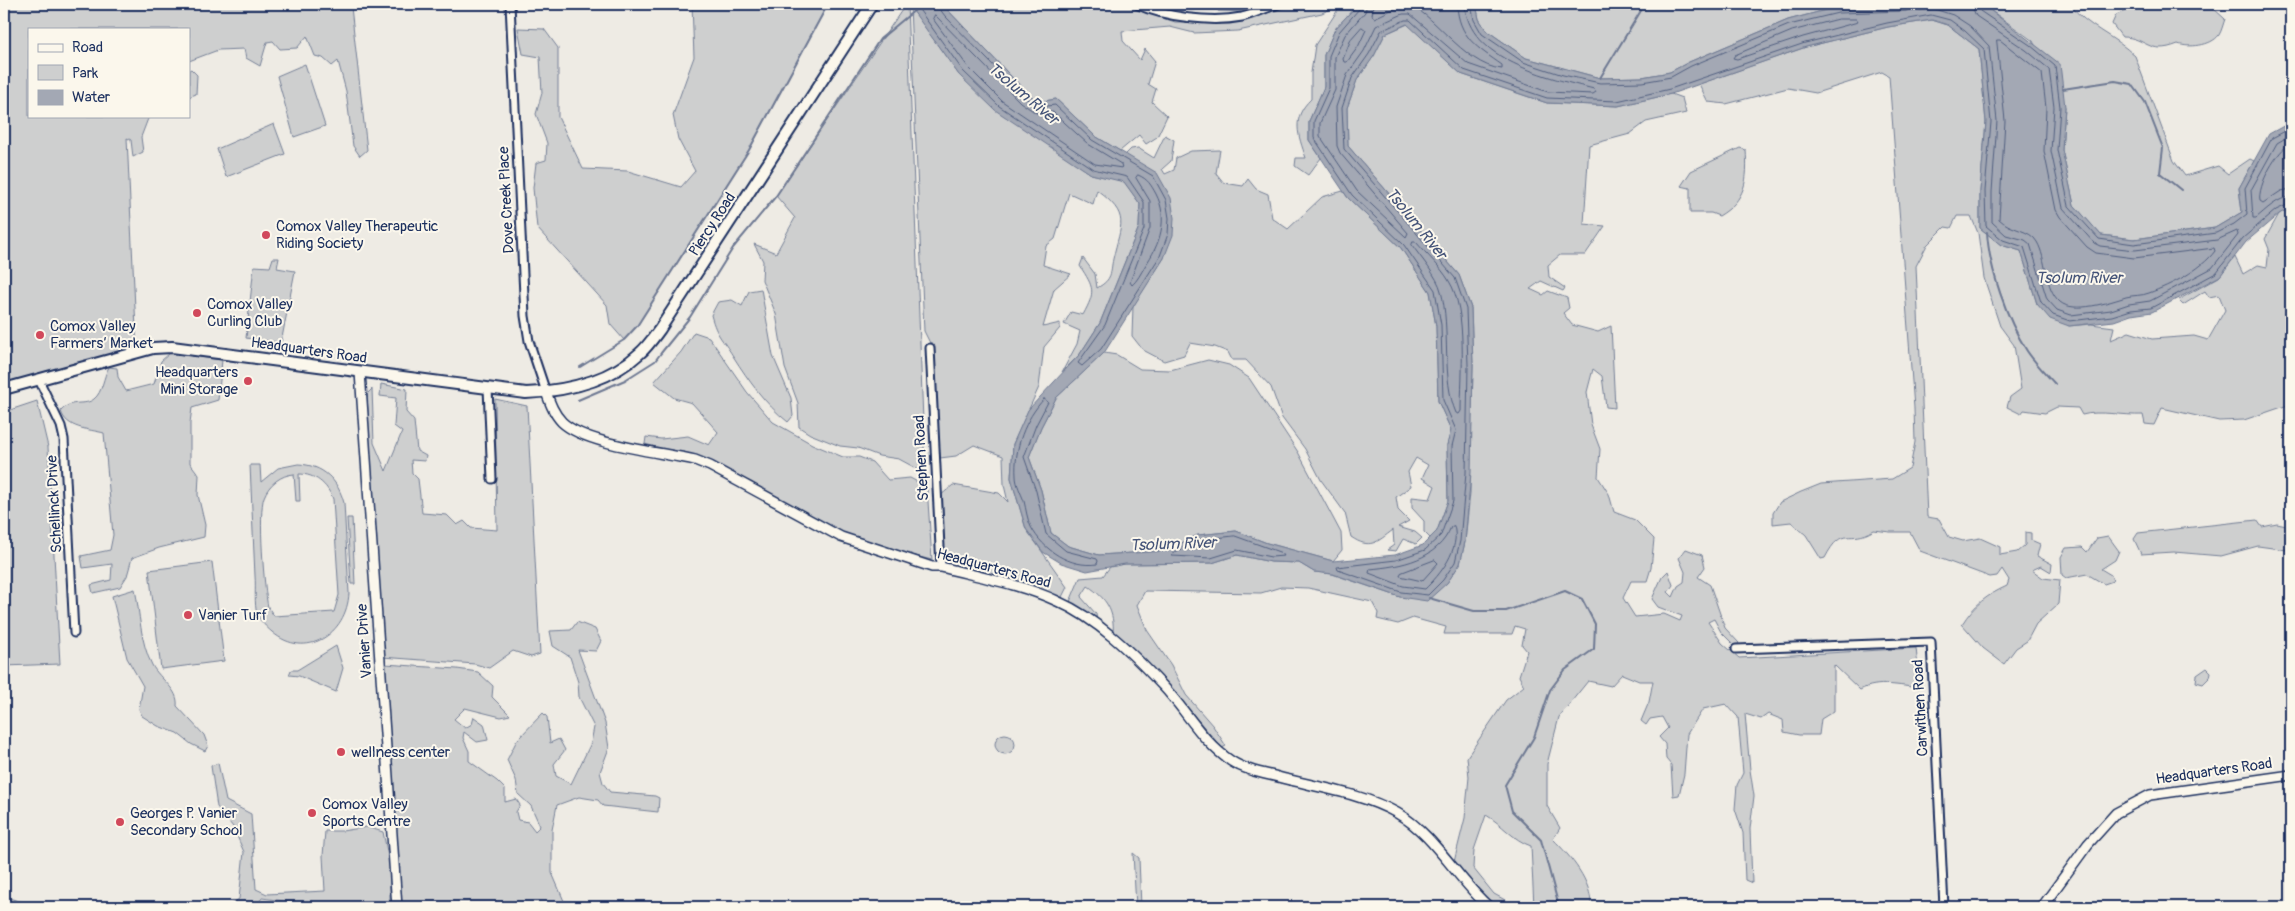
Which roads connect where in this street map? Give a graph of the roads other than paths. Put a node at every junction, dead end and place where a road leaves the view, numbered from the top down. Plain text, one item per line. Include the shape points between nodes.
1 (510, 4) edge
2 (872, 4) edge
3 (1136, 4) edge
4 (1278, 4) edge
5 (930, 348) dead end
6 (360, 372) junction
7 (38, 380) junction
8 (488, 388) junction
9 (4, 389) edge
10 (546, 392) junction
11 (526, 393) joint
12 (492, 479) dead end
13 (941, 567) junction
14 (74, 633) dead end
15 (1736, 650) dead end
16 (2291, 775) edge
17 (397, 907) edge
18 (1489, 907) edge
19 (1944, 907) edge
20 (2042, 907) edge

1 - 10 street, Dove Creek Place via 525,316 529,341
2 - 10 main road, Piercy Road via 675,308 646,347 620,368 600,378
3 - 4 street via 1187,18 1242,17
5 - 13 street, Stephen Road
6 - 7 main road, Headquarters Road via 172,347 153,348
6 - 8 main road, Headquarters Road
6 - 17 street, Vanier Drive
7 - 9 main road, Headquarters Road
7 - 14 street, Schellinck Drive via 64,439
8 - 11 main road, Headquarters Road
8 - 12 street
10 - 11 main road, Piercy Road
10 - 13 street, Headquarters Road via 555,413 580,434 695,460 841,537 932,567
13 - 18 street, Headquarters Road via 1040,594 1073,609 1130,654 1164,687 1220,753 1232,762 1397,813 1420,830
15 - 19 street, Carwithen Road via 1930,642
16 - 20 street, Headquarters Road via 2150,795 2116,813 2088,844

